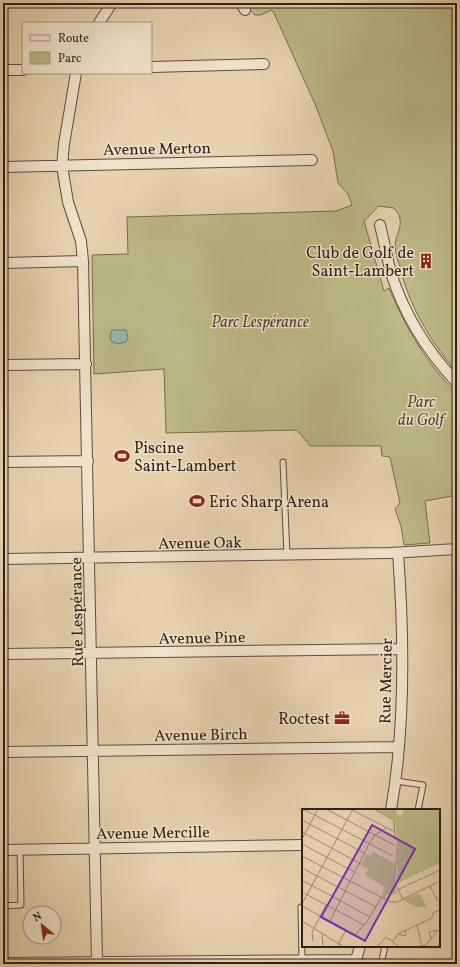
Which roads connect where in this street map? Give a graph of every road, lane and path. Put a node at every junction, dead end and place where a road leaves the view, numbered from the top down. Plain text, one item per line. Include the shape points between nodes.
1 (112, 3) edge
2 (100, 22) edge
3 (264, 64) dead end
4 (152, 67) edge
5 (3, 70) edge
6 (22, 70) edge
7 (76, 74) edge
8 (312, 160) dead end
9 (62, 166) junction
10 (3, 167) edge
11 (380, 225) dead end
12 (83, 261) junction
13 (3, 263) edge
14 (86, 364) junction
15 (3, 365) edge
16 (457, 383) edge
17 (88, 461) junction
18 (3, 462) edge
19 (283, 462) dead end
20 (457, 549) edge
21 (398, 553) junction
22 (287, 556) junction
23 (90, 558) junction
24 (3, 559) edge
25 (401, 649) junction
26 (92, 653) junction
27 (3, 654) edge
28 (399, 747) junction
29 (93, 751) junction
30 (3, 752) edge
31 (396, 781) junction
32 (391, 809) edge
33 (418, 809) edge
34 (302, 845) edge
35 (95, 847) junction
36 (20, 849) junction
37 (3, 850) edge
38 (3, 906) edge
39 (301, 907) dead end
40 (360, 947) edge
41 (385, 947) edge
42 (356, 960) junction
43 (302, 961) junction
44 (314, 962) edge
45 (3, 963) edge
46 (97, 963) junction
47 (257, 963) edge
48 (371, 964) edge
49 (381, 964) edge

1 - 2 street
3 - 4 street
5 - 6 street
7 - 9 street, Rue Lespérance
8 - 9 street, Avenue Merton
9 - 10 street, Avenue Merton
9 - 12 street, Rue Lespérance via 68,202 81,241
11 - 16 street via 391,273 408,314 432,355
12 - 13 street
12 - 14 street, Rue Lespérance
14 - 15 street
14 - 17 street, Rue Lespérance
17 - 18 street
17 - 23 street, Rue Lespérance
19 - 22 lane
20 - 21 street, Avenue Oak
21 - 22 street, Avenue Oak
21 - 25 street, Rue Mercier
22 - 23 street, Avenue Oak
23 - 24 street, Avenue Oak
23 - 26 street, Rue Lespérance
25 - 26 street, Avenue Pine
25 - 28 street, Rue Mercier
26 - 27 street, Avenue Pine
26 - 29 street, Rue Lespérance
28 - 29 street, Avenue Birch
28 - 31 street, Rue Mercier
29 - 30 street, Avenue Birch
29 - 35 street, Rue Lespérance
31 - 32 street, Rue Mercier
31 - 33 lane via 423,785
34 - 35 street, Avenue Mercille
35 - 36 street, Avenue Mercille
35 - 46 street, Rue Lespérance
36 - 37 street, Avenue Mercille
36 - 38 lane via 21,905
39 - 43 lane
40 - 42 street
41 - 49 lane
42 - 44 street
42 - 48 lane
43 - 44 street
43 - 47 street
45 - 46 street
46 - 47 street

